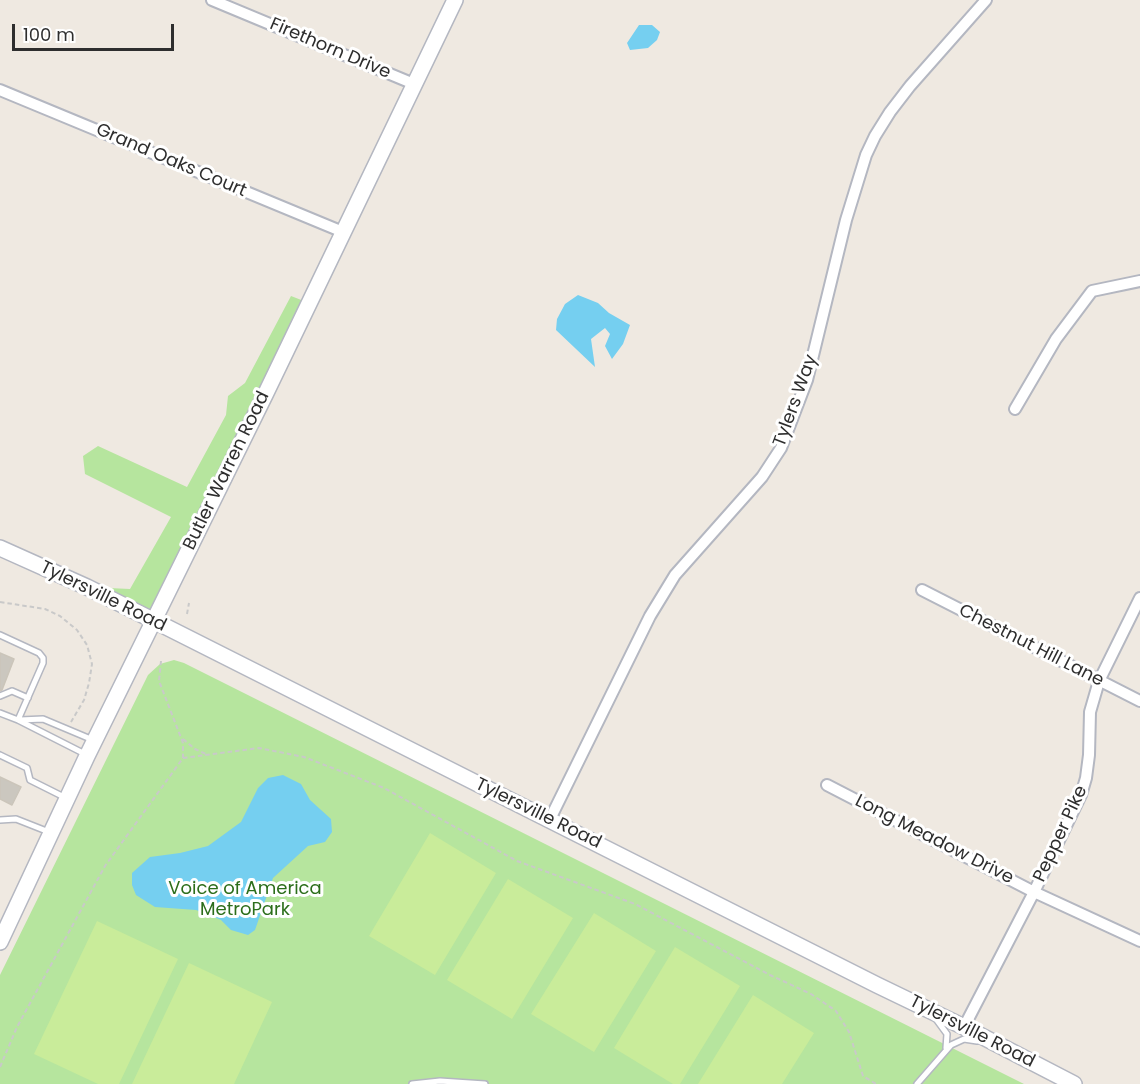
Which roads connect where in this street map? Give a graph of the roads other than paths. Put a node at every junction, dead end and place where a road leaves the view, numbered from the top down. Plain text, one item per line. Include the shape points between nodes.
1 (212, 0) edge
2 (455, 0) edge
3 (986, 0) edge
4 (414, 84) junction
5 (0, 90) edge
6 (343, 232) junction
7 (1140, 281) edge
8 (1015, 409) dead end
9 (0, 548) edge
10 (922, 590) dead end
11 (1140, 598) edge
12 (154, 621) junction
13 (0, 635) edge
14 (1099, 681) junction
15 (0, 696) edge
16 (28, 698) junction
17 (1140, 702) edge
18 (0, 713) edge
19 (18, 720) junction
20 (95, 741) junction
21 (0, 755) edge
22 (87, 756) junction
23 (827, 785) dead end
24 (68, 798) junction
25 (550, 819) junction
26 (0, 820) edge
27 (52, 833) junction
28 (1034, 892) junction
29 (1140, 941) edge
30 (0, 942) edge
31 (924, 1008) junction
32 (964, 1027) junction
33 (1001, 1046) junction
34 (946, 1050) junction
35 (412, 1084) edge
36 (485, 1084) edge
37 (917, 1084) edge
38 (1074, 1084) edge

1 - 4 street, Firethorn Drive
2 - 4 main road, Butler Warren Road
3 - 25 street, Tylers Way via 910,86 875,136 846,220 807,380 781,448 762,477 675,575 624,666
4 - 6 main road, Butler Warren Road
5 - 6 street, Grand Oaks Court
6 - 12 main road, Butler Warren Road
7 - 8 street via 1092,291 1056,339
9 - 12 main road, Tylersville Road
10 - 14 street, Chestnut Hill Lane
11 - 14 street, Pepper Pike
12 - 20 main road, Butler Warren Road
12 - 25 main road, Tylersville Road
13 - 16 lane via 43,658
14 - 17 street, Chestnut Hill Lane
14 - 28 street, Pepper Pike via 1090,712 1084,786
15 - 16 lane via 12,692
16 - 19 lane
18 - 19 lane
19 - 20 lane via 43,719
19 - 22 lane
20 - 22 main road, Butler Warren Road
21 - 24 lane via 27,768 30,780
22 - 24 main road, Butler Warren Road
23 - 28 street, Long Meadow Drive
24 - 27 main road, Butler Warren Road
25 - 31 main road, Tylersville Road
26 - 27 lane via 16,819
27 - 30 main road, Butler Warren Road
28 - 29 street, Long Meadow Drive
28 - 32 street, Pepper Pike
31 - 32 main road, Tylersville Road
31 - 34 lane via 947,1034
32 - 33 main road, Tylersville Road
33 - 34 lane via 964,1039
33 - 38 main road, Tylersville Road
34 - 37 lane
35 - 36 lane

